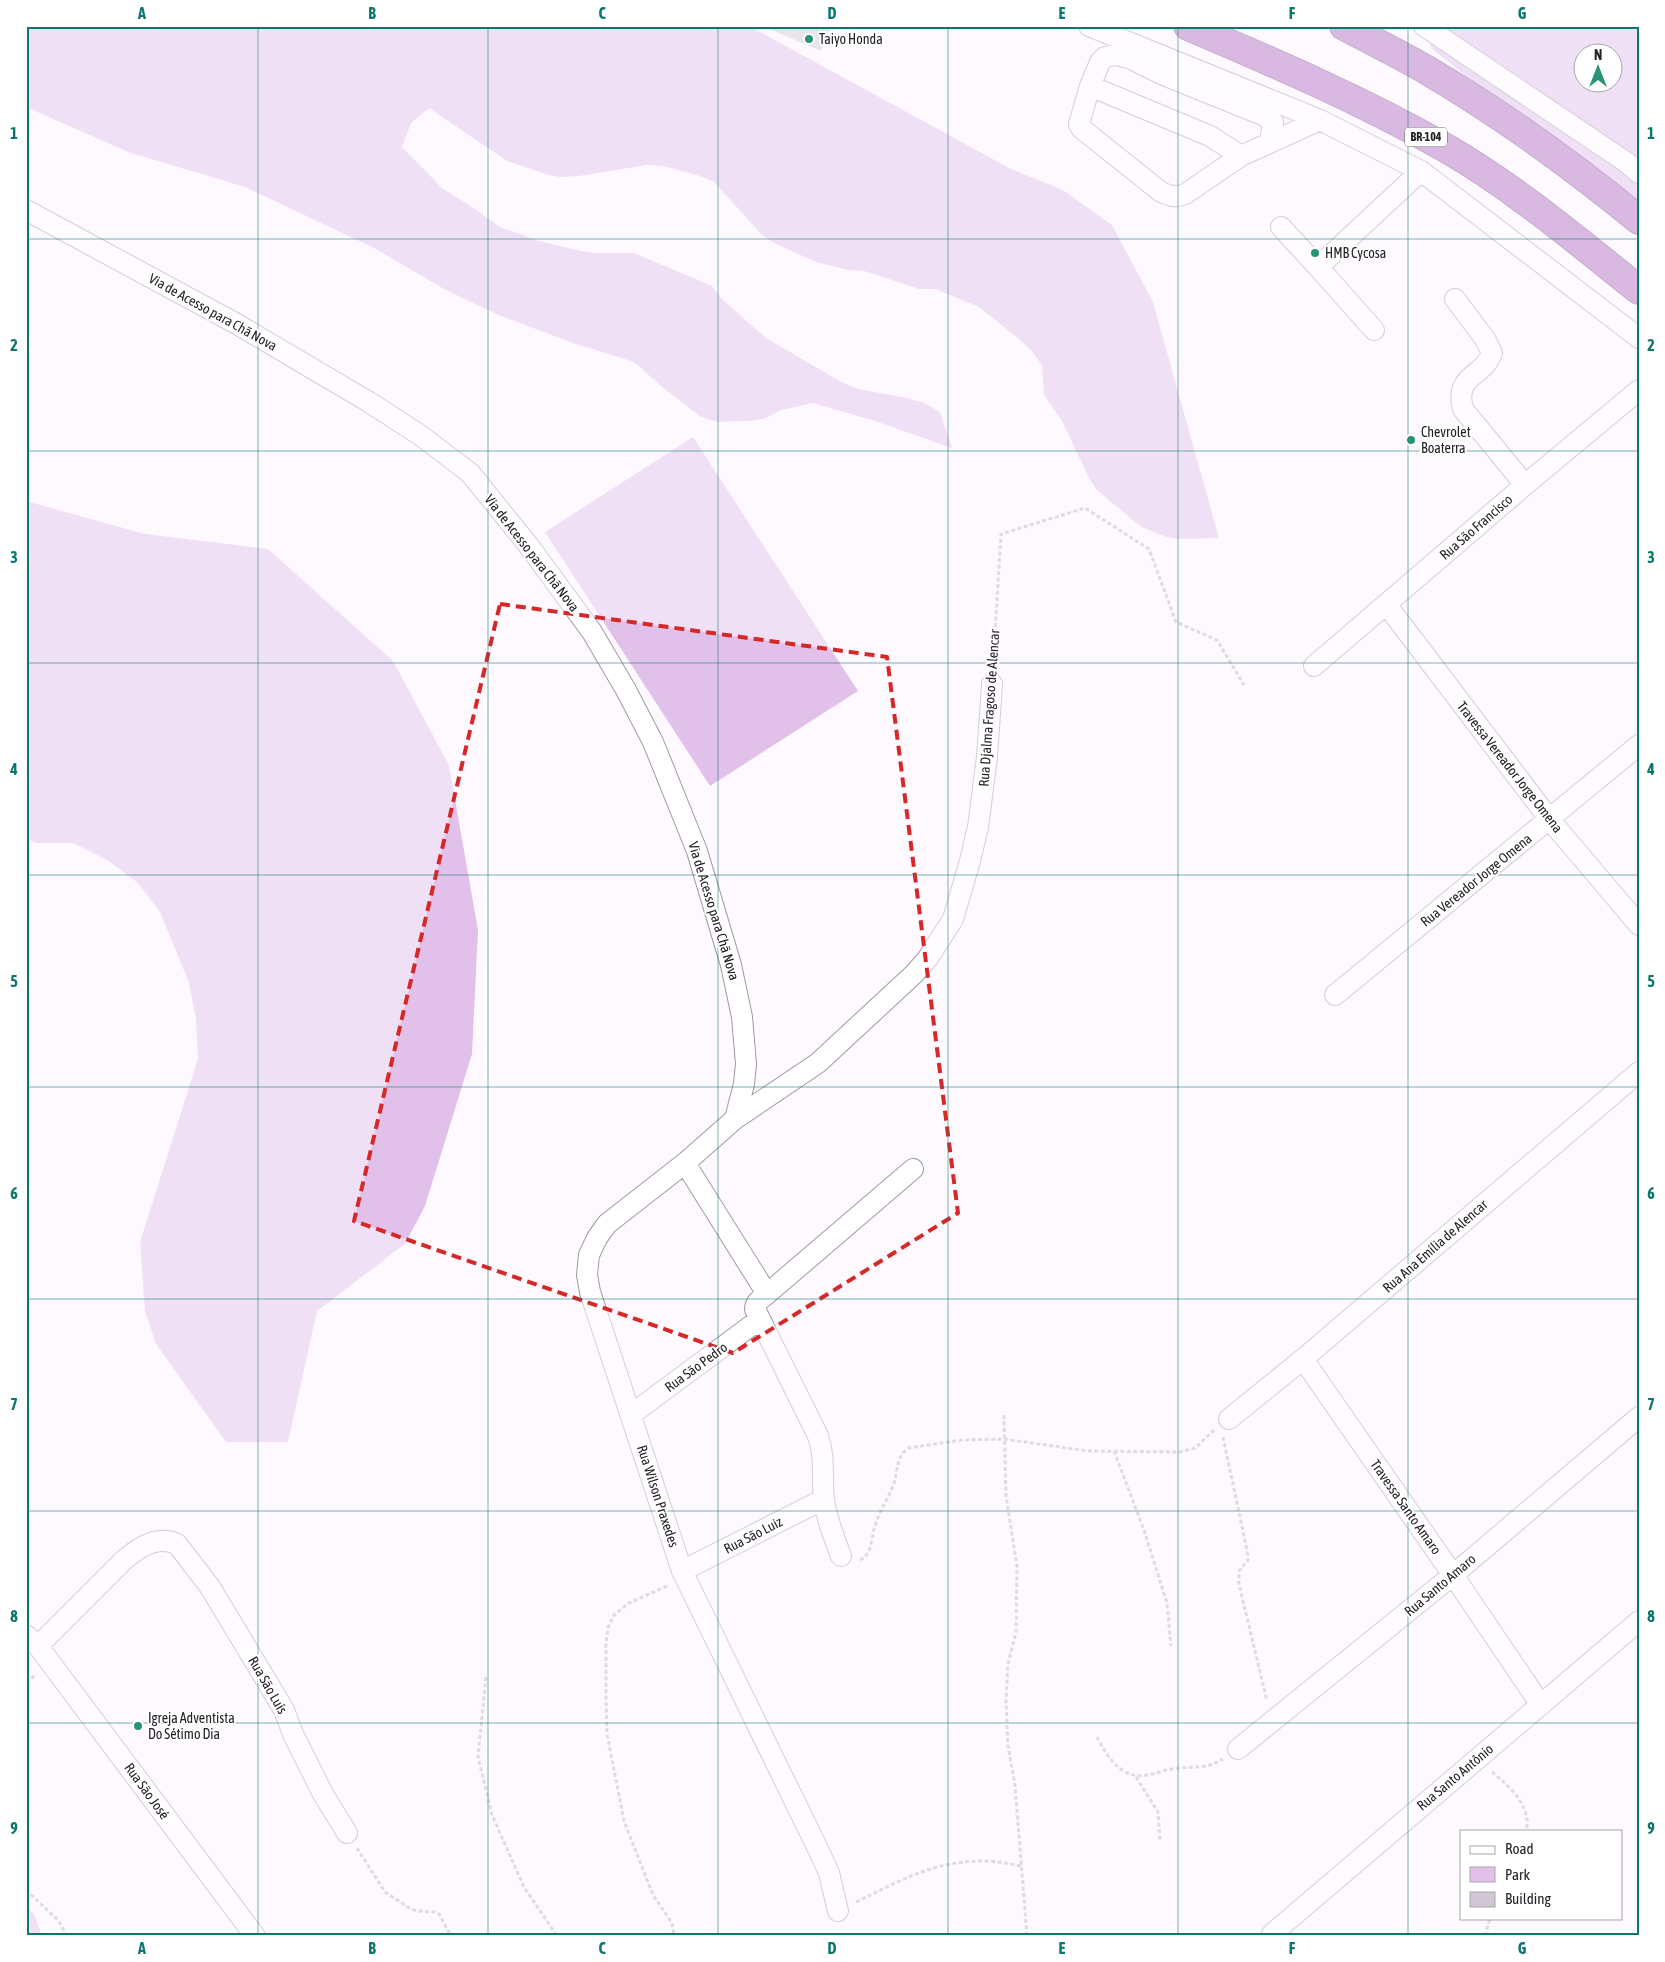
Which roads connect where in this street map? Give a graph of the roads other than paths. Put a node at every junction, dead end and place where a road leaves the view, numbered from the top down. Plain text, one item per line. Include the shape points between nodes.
1 (1089, 26) edge
2 (1188, 26) edge
3 (1344, 26) edge
4 (1424, 26) edge
5 (1090, 86) junction
6 (1320, 120) junction
7 (1270, 143) junction
8 (1241, 156) junction
9 (1421, 171) junction
10 (1638, 172) edge
11 (26, 210) edge
12 (1639, 220) edge
13 (1281, 227) dead end
14 (1318, 267) junction
15 (1639, 290) edge
16 (1455, 299) dead end
17 (1374, 330) dead end
18 (1639, 338) edge
19 (1639, 390) edge
20 (1525, 485) junction
21 (1386, 604) junction
22 (1314, 666) dead end
23 (992, 684) road end
24 (1639, 745) edge
25 (1550, 820) junction
26 (1639, 925) edge
27 (1335, 995) dead end
28 (1639, 1072) edge
29 (735, 1119) junction
30 (685, 1163) junction
31 (913, 1170) dead end
32 (767, 1294) junction
33 (760, 1319) junction
34 (1302, 1359) junction
35 (632, 1414) junction
36 (1639, 1417) edge
37 (1225, 1421) road end
38 (824, 1499) junction
39 (841, 1556) road end
40 (683, 1575) junction
41 (1453, 1575) junction
42 (1639, 1621) edge
43 (32, 1640) edge
44 (1541, 1705) junction
45 (1238, 1749) road end
46 (347, 1833) road end
47 (838, 1911) road end
48 (1272, 1934) dead end
49 (256, 1936) edge

1 - 6 street
2 - 15 highway, BR-104 via 1299,73 1445,148 1530,204
3 - 12 highway via 1425,69 1500,116
4 - 10 street
5 - 7 street via 1105,57 1122,56 1270,118 1273,126
5 - 8 street via 1210,136
5 - 8 street via 1079,124 1082,129 1168,196 1185,194
6 - 7 street
6 - 9 street
7 - 8 street
9 - 14 street
9 - 18 street
11 - 29 street, Via de Acesso para Chã Nova via 235,323 420,435 470,473 529,546 592,632 626,690 653,742 697,851 732,965 742,1017 746,1064
13 - 14 street
14 - 17 street
16 - 20 street via 1492,353 1488,362 1462,388 1463,409
19 - 20 street, Rua São Francisco
20 - 21 street, Rua São Francisco
21 - 22 street, Rua São Francisco
21 - 25 street, Travessa Vereador Jorge Omena
23 - 29 street, Rua Djalma Fragoso de Alencar via 978,827 953,919 943,936 914,974 818,1063
24 - 25 street, Rua Vereador Jorge Omena
25 - 26 street, Travessa Vereador Jorge Omena
25 - 27 street, Rua Vereador Jorge Omena
28 - 34 street, Rua Ana Emília de Alencar
29 - 30 street, Rua Wilson Praxedes
30 - 32 street
30 - 35 street, Rua Wilson Praxedes via 607,1224 589,1255 587,1275 590,1292
31 - 32 street
32 - 33 street via 755,1305
33 - 35 street, Rua São Pedro
33 - 38 street via 818,1436 823,1451
34 - 37 street, Rua Ana Emília de Alencar
34 - 41 street, Travessa Santo Amaro
35 - 40 street, Rua Wilson Praxedes
36 - 41 street, Rua Santo Amaro
38 - 39 street
38 - 40 street, Rua São Luiz
40 - 47 street, Rua Wilson Praxedes via 829,1873
41 - 44 street, Travessa Santo Amaro
41 - 45 street, Rua Santo Amaro
42 - 44 street, Rua Santo Antônio
43 - 46 street, Rua São Luís via 138,1548 158,1541 169,1540 177,1544 210,1587 284,1710 293,1734
43 - 49 street, Rua São José
44 - 48 street, Rua Santo Antônio

